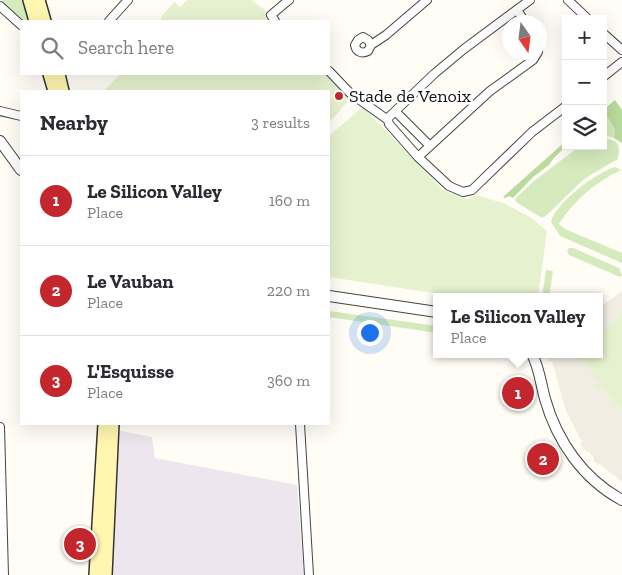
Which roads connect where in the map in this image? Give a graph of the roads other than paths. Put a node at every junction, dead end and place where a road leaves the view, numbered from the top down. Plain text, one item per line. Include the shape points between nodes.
1 (29, 0) edge
2 (39, 0) edge
3 (128, 0) edge
4 (288, 0) edge
5 (427, 0) edge
6 (530, 0) edge
7 (568, 0) edge
8 (0, 6) edge
9 (517, 10) junction
10 (520, 15) edge
11 (584, 15) edge
12 (273, 18) edge
13 (35, 20) edge
14 (45, 20) edge
15 (110, 20) edge
16 (20, 24) edge
17 (607, 37) edge
18 (371, 45) dead end
19 (622, 50) edge
20 (533, 60) edge
21 (622, 62) edge
22 (330, 71) edge
23 (607, 74) edge
24 (49, 75) edge
25 (59, 75) edge
26 (54, 90) edge
27 (63, 90) edge
28 (562, 109) edge
29 (0, 110) edge
30 (396, 112) junction
31 (20, 116) edge
32 (388, 120) junction
33 (0, 141) edge
34 (430, 146) junction
35 (418, 157) junction
36 (20, 169) edge
37 (330, 291) edge
38 (330, 296) edge
39 (433, 306) edge
40 (433, 311) edge
41 (533, 358) edge
42 (538, 358) edge
43 (104, 425) edge
44 (113, 425) edge
45 (300, 425) edge
46 (0, 427) edge
47 (0, 439) edge
48 (622, 495) edge
49 (622, 500) edge
50 (104, 505) junction
51 (1, 517) edge
52 (4, 575) edge
53 (95, 575) edge
54 (106, 575) edge
55 (309, 575) edge

1 - 13 main road
2 - 14 main road
3 - 15 street
4 - 12 street
5 - 18 street
6 - 9 street
7 - 11 street
8 - 16 street
9 - 10 street
9 - 30 street via 456,55
17 - 19 street
20 - 34 street via 490,91
21 - 23 street
22 - 32 street via 350,93
24 - 26 main road
25 - 27 main road
28 - 35 street via 532,132 472,190 463,192 449,186
29 - 31 street
30 - 32 street
30 - 34 street
32 - 35 street
33 - 36 street
34 - 35 street
37 - 39 street
38 - 40 street
41 - 49 street via 548,409 562,441 590,477
42 - 48 street via 554,414 571,447 588,470
43 - 50 main road
44 - 50 main road
45 - 55 street
46 - 47 street
47 - 51 street
50 - 53 main road
50 - 54 main road
51 - 52 street

